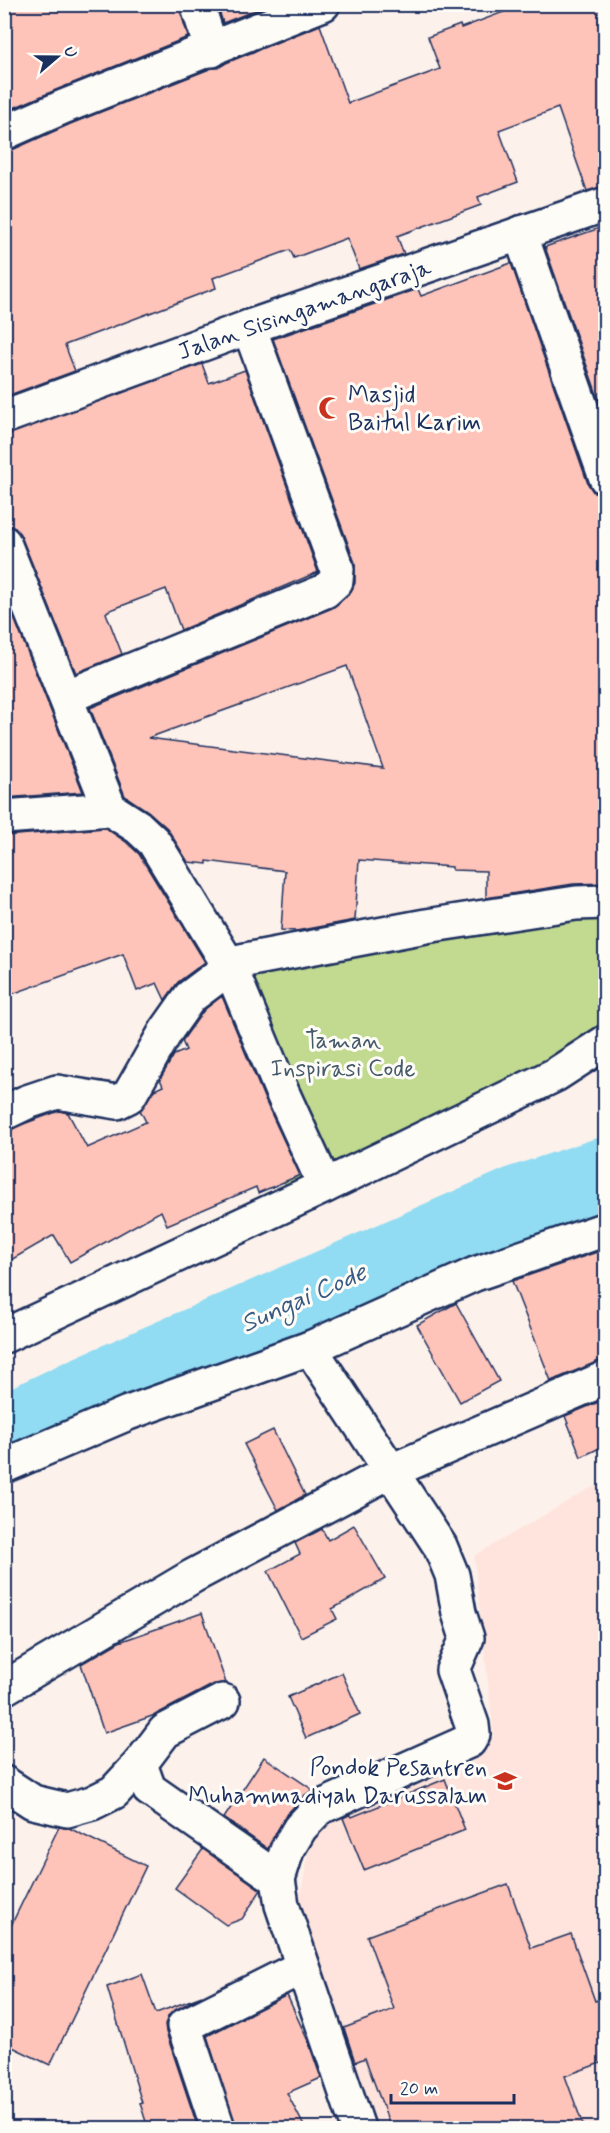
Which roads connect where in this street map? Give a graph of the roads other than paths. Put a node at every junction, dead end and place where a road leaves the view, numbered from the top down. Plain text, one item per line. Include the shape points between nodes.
1 (197, 4) edge
2 (323, 4) edge
3 (212, 50) junction
4 (4, 133) edge
5 (606, 204) edge
6 (520, 233) junction
7 (249, 327) junction
8 (4, 417) edge
9 (606, 478) edge
10 (4, 543) edge
11 (66, 697) junction
12 (110, 809) junction
13 (4, 818) edge
14 (606, 902) edge
15 (230, 967) junction
16 (606, 1042) edge
17 (4, 1113) edge
18 (325, 1186) junction
19 (606, 1229) edge
20 (4, 1336) edge
21 (310, 1348) junction
22 (606, 1378) edge
23 (4, 1466) edge
24 (389, 1472) junction
25 (4, 1688) edge
26 (223, 1701) dead end
27 (140, 1764) junction
28 (4, 1783) edge
29 (278, 1879) junction
30 (302, 1967) junction
31 (218, 2128) edge
32 (358, 2128) edge

1 - 3 street
2 - 3 street
3 - 4 street
5 - 6 street, Jalan Sisingamangaraja
6 - 7 street, Jalan Sisingamangaraja
6 - 9 street
7 - 8 street, Jalan Sisingamangaraja
7 - 11 street via 337,569 336,580 325,591
10 - 11 street
11 - 12 street
12 - 13 street
12 - 15 street via 154,842
14 - 15 street via 426,926 241,961
15 - 17 street via 190,998 129,1096 117,1102 57,1092
15 - 18 street
16 - 18 street via 555,1075
18 - 20 street
19 - 21 street via 475,1274
21 - 23 street via 128,1413
21 - 24 street
22 - 24 street
24 - 25 street via 193,1576
24 - 29 street via 440,1546 452,1575 467,1638 453,1670 473,1734 468,1741 319,1808 286,1850
26 - 27 street via 165,1731
27 - 28 street via 114,1792 67,1810 33,1802
27 - 29 street via 149,1789
29 - 30 street
30 - 31 street via 184,2026
30 - 32 street

